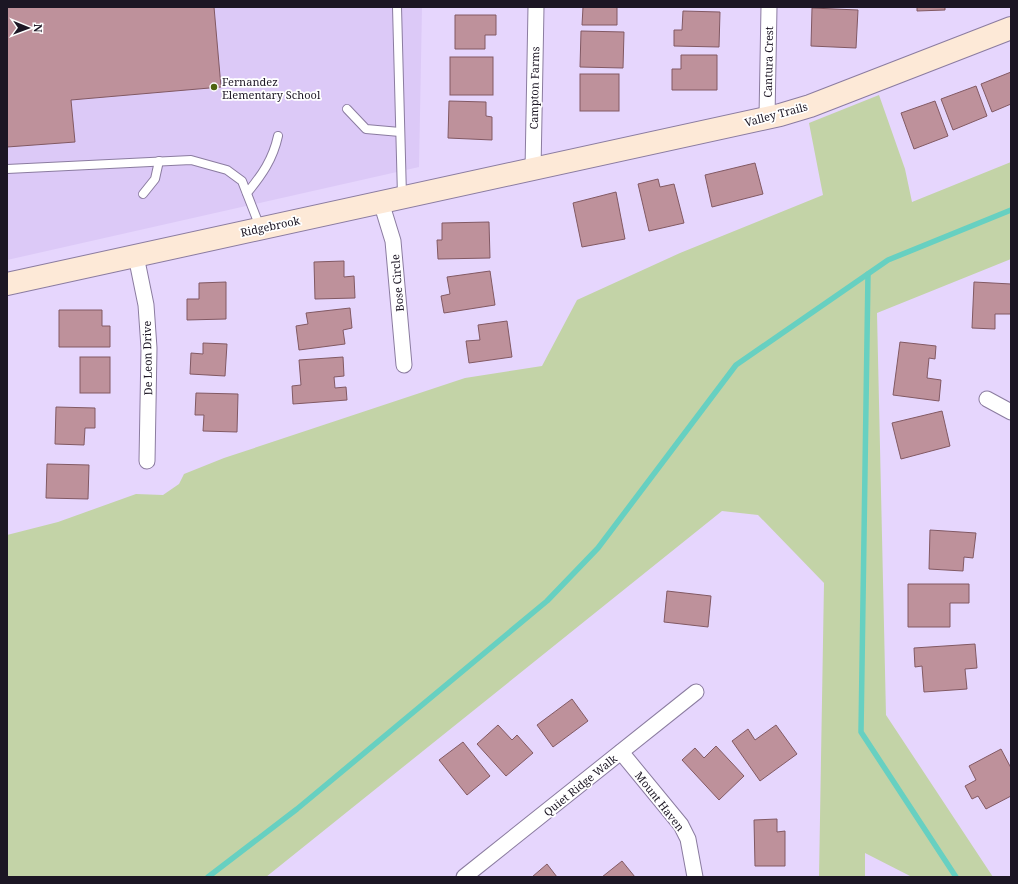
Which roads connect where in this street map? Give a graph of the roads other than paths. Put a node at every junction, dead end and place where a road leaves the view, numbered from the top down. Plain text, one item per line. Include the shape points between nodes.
1 (397, 7) edge
2 (536, 7) edge
3 (769, 7) edge
4 (1011, 28) edge
5 (348, 109) dead end
6 (767, 117) junction
7 (400, 132) junction
8 (278, 136) dead end
9 (159, 161) junction
10 (7, 169) edge
11 (533, 170) junction
12 (247, 193) junction
13 (144, 194) dead end
14 (391, 200) junction
15 (261, 228) junction
16 (136, 256) junction
17 (7, 284) edge
18 (404, 365) dead end
19 (987, 399) dead end
20 (1011, 412) edge
21 (147, 461) dead end
22 (696, 692) dead end
23 (621, 752) junction
24 (464, 877) edge
25 (695, 877) edge

1 - 7 lane
2 - 11 street, Campton Farms
3 - 6 street, Cantura Crest
4 - 6 street, Valley Trails via 810,106
5 - 7 lane via 366,129
6 - 11 street, Valley Trails
7 - 14 lane
8 - 12 lane via 274,153 262,175
9 - 10 lane
9 - 12 lane via 191,160 227,170 242,181
9 - 13 lane via 155,179
11 - 14 street, Ridgebrook
12 - 15 lane
14 - 15 street, Ridgebrook
14 - 18 street, Bose Circle
15 - 16 street, Ridgebrook
16 - 17 street, Ridgebrook
16 - 21 street, De Leon Drive via 146,305 149,348
19 - 20 street
22 - 23 street, Quiet Ridge Walk
23 - 24 street, Quiet Ridge Walk
23 - 25 street, Mount Haven via 681,825 688,839

